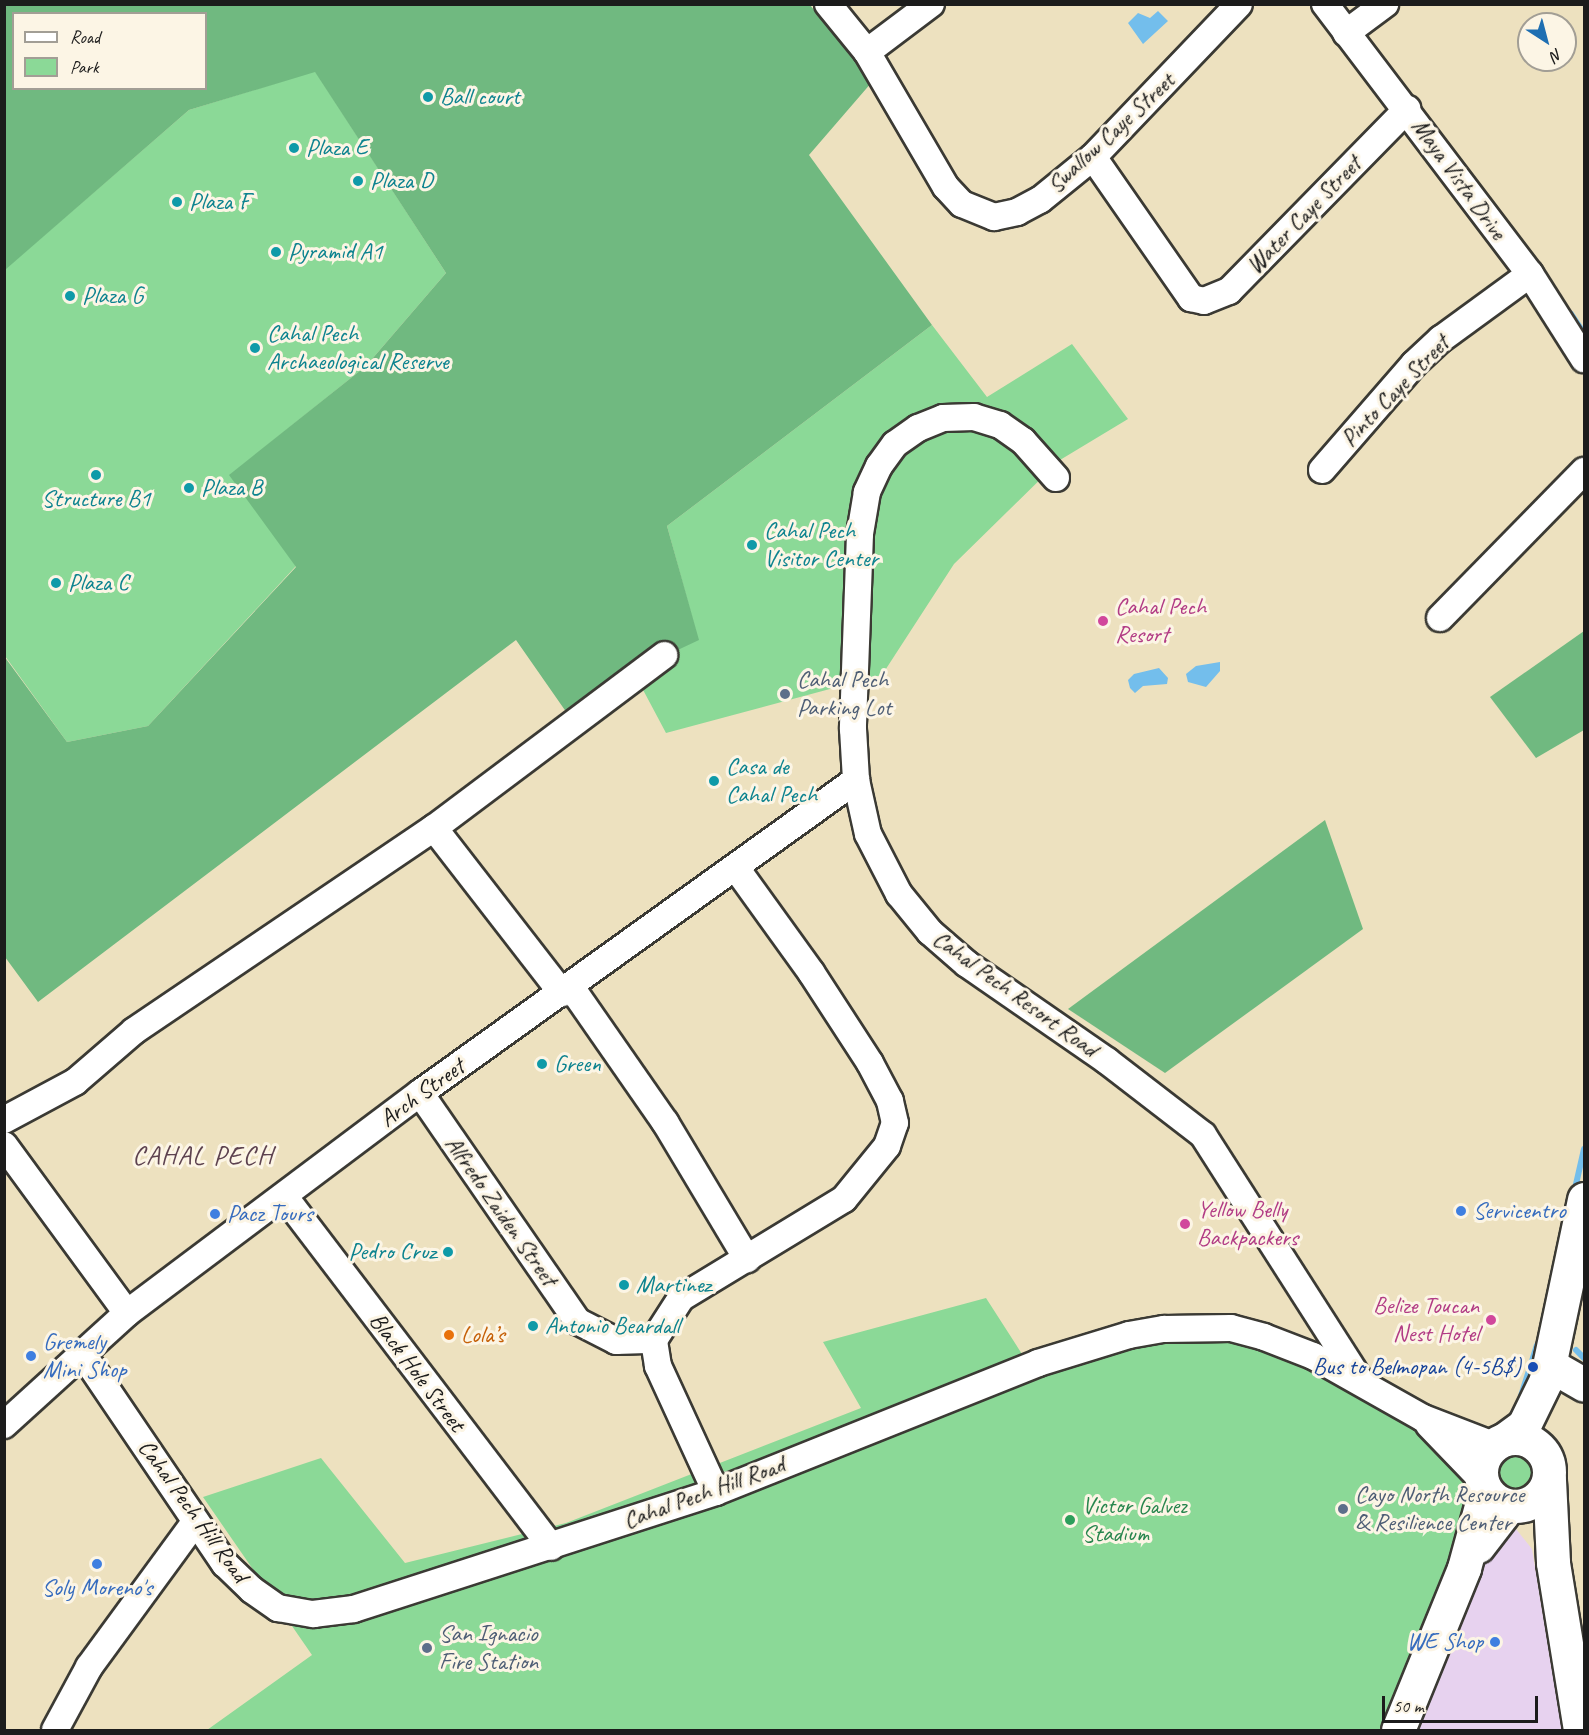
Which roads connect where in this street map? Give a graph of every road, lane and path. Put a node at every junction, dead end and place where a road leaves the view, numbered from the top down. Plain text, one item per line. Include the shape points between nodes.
1 (828, 4) edge
2 (931, 4) edge
3 (1239, 4) edge
4 (1325, 4) edge
5 (1385, 4) edge
6 (1346, 33) junction
7 (867, 52) junction
8 (1407, 109) junction
9 (1093, 157) junction
10 (1530, 274) junction
11 (1584, 359) edge
12 (1322, 470) dead end
13 (1584, 471) edge
14 (1056, 478) dead end
15 (1440, 618) dead end
16 (664, 655) dead end
17 (856, 780) junction
18 (434, 828) junction
19 (736, 868) junction
20 (567, 990) junction
21 (420, 1093) junction
22 (4, 1120) edge
23 (4, 1145) edge
24 (284, 1196) junction
25 (1584, 1199) edge
26 (747, 1259) junction
27 (128, 1313) junction
28 (654, 1340) junction
29 (82, 1353) junction
30 (1548, 1373) junction
31 (1360, 1380) junction
32 (1584, 1384) edge
33 (1423, 1418) junction
34 (4, 1425) edge
35 (1499, 1442) junction
36 (1549, 1474) junction
37 (716, 1492) junction
38 (1497, 1496) junction
39 (195, 1522) junction
40 (551, 1547) junction
41 (1553, 1563) junction
42 (55, 1731) edge
43 (1398, 1731) edge
44 (1580, 1731) edge

1 - 7 street, Swallow Caye Street
2 - 7 street
3 - 9 street, Swallow Caye Street
4 - 6 street, Maya Vista Drive
5 - 6 street
6 - 8 street, Maya Vista Drive
7 - 9 street, Swallow Caye Street via 946,187 976,213 994,217 1017,212 1040,200
8 - 9 street, Water Caye Street via 1229,291 1204,302 1191,298
8 - 10 street, Maya Vista Drive
10 - 11 street, Maya Vista Drive
10 - 12 street, Pinto Caye Street via 1441,339 1414,364
13 - 15 street
14 - 17 street, Cahal Pech Resort Road via 1023,441 1000,426 974,417 943,418 918,428 895,444 879,466 867,492 860,534 853,729
16 - 18 street
17 - 19 street, Arch Street
17 - 31 street, Cahal Pech Resort Road via 861,809 878,858 899,894 930,932 967,964 1107,1061 1203,1135
18 - 20 street
18 - 22 street via 134,1031 75,1082
19 - 20 street, Arch Street
19 - 26 street via 811,972 870,1064 890,1101 895,1123 887,1146 844,1199
20 - 21 street, Arch Street
20 - 26 street via 665,1122
21 - 24 street, Arch Street
21 - 28 street, Alfredo Zaiden Street via 577,1321 615,1341
23 - 27 street
24 - 27 street, Arch Street
24 - 40 street, Black Hole Street
25 - 30 main road
26 - 28 street via 681,1298
27 - 29 street, Arch Street
28 - 37 street via 657,1366
29 - 34 street, Arch Street
29 - 39 street, Cahal Pech Hill Road
30 - 32 main road
30 - 35 main road via 1524,1425
30 - 36 main road
31 - 33 street, Cahal Pech Hill Road
31 - 37 street, Cahal Pech Hill Road via 1313,1356 1232,1328 1164,1329 1129,1335 1038,1363
33 - 35 street, Cahal Pech Hill Road
33 - 38 street, Cahal Pech Hill Road
35 - 36 main road via 1521,1438 1534,1444 1545,1455
35 - 38 main road via 1480,1467
36 - 38 main road via 1536,1499
36 - 41 main road
37 - 40 street, Cahal Pech Hill Road
38 - 41 main road via 1534,1528
38 - 43 main road
39 - 40 street, Cahal Pech Hill Road via 225,1564 252,1590 278,1608 313,1614 354,1609
39 - 42 street via 89,1667
41 - 44 main road

